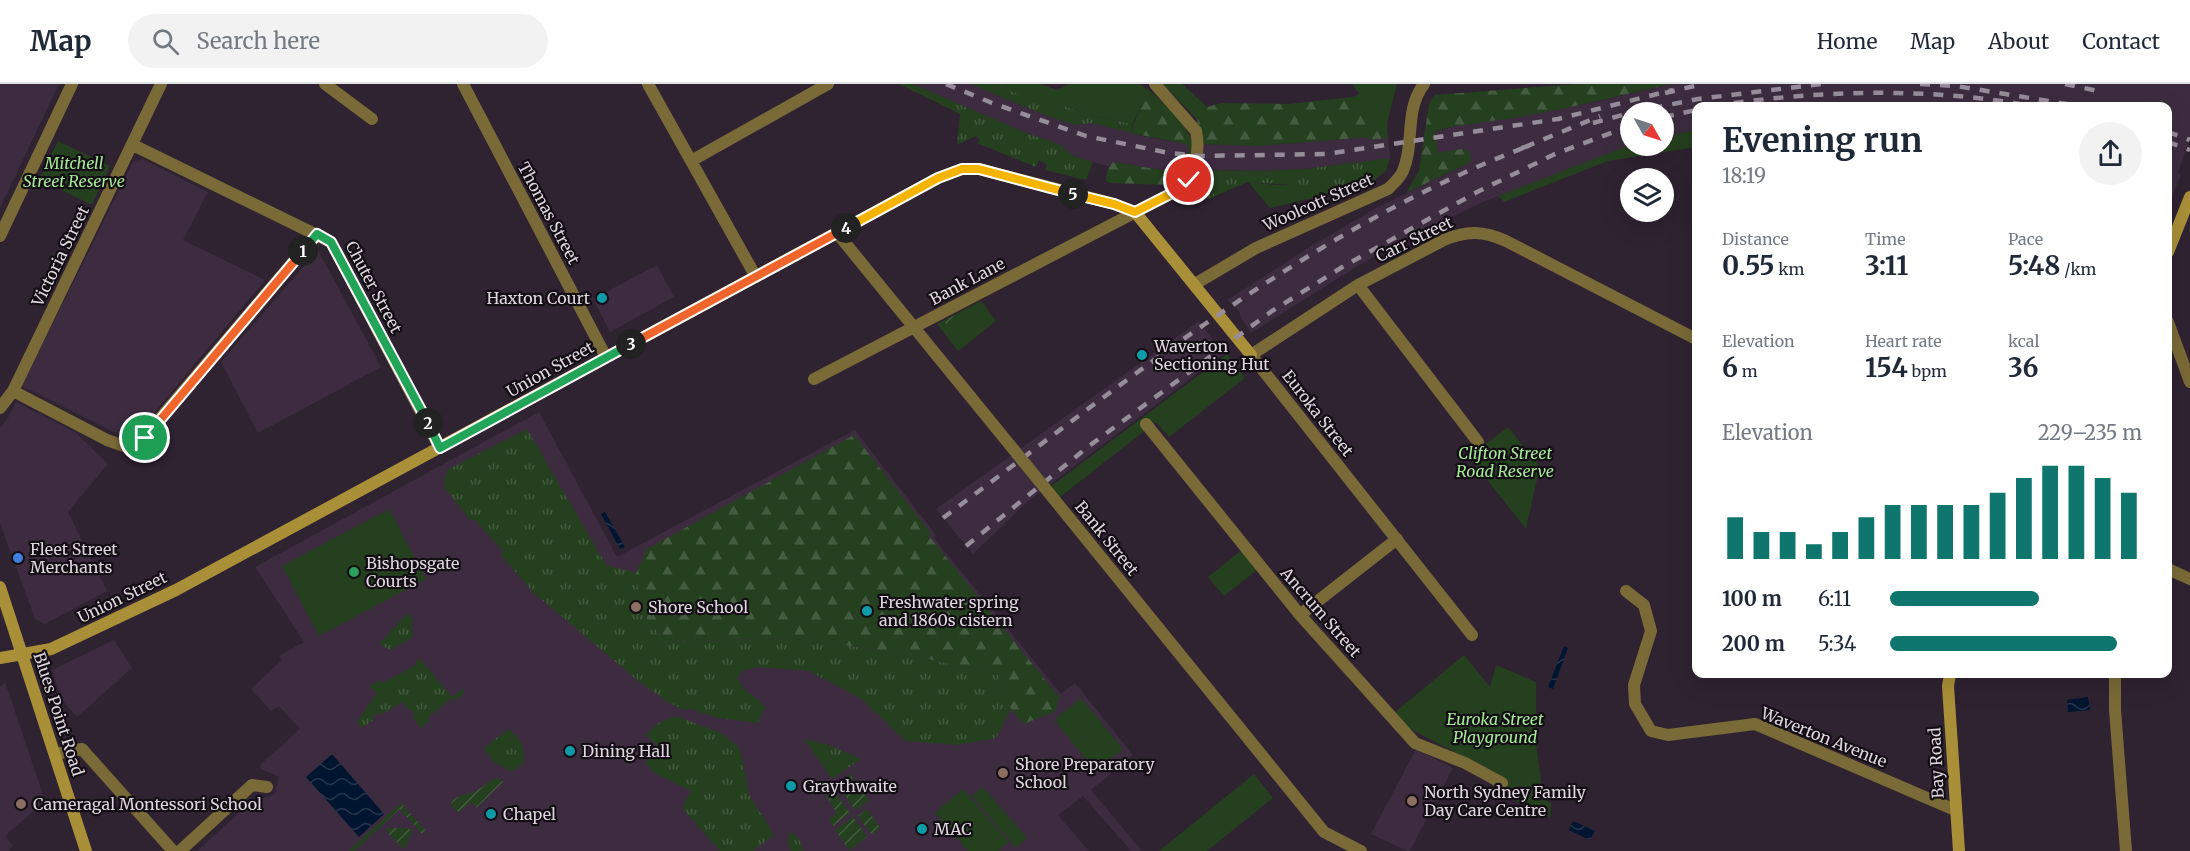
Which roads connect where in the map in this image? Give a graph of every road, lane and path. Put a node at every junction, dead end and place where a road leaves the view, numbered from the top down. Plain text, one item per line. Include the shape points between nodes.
1 (72, 84) edge
2 (161, 84) edge
3 (325, 84) edge
4 (462, 84) edge
5 (648, 84) edge
6 (828, 84) edge
7 (1155, 84) edge
8 (1424, 84) edge
9 (372, 119) dead end
10 (133, 145) junction
11 (691, 161) junction
12 (2190, 197) edge
13 (1135, 212) junction
14 (2186, 221) edge
15 (837, 233) junction
16 (317, 234) junction
17 (0, 236) edge
18 (2172, 245) edge
19 (756, 276) junction
20 (1195, 284) junction
21 (1358, 285) junction
22 (914, 327) junction
23 (2172, 333) edge
24 (1692, 337) edge
25 (1251, 355) junction
26 (606, 357) junction
27 (814, 379) dead end
28 (2190, 382) edge
29 (13, 391) junction
30 (0, 408) edge
31 (1146, 424) dead end
32 (1478, 442) dead end
33 (440, 448) junction
34 (1396, 539) junction
35 (2172, 571) edge
36 (2190, 579) edge
37 (0, 587) edge
38 (1626, 591) dead end
39 (1300, 615) junction
40 (1472, 635) dead end
41 (23, 654) junction
42 (0, 658) edge
43 (1949, 678) edge
44 (2115, 678) edge
45 (55, 754) junction
46 (1502, 783) dead end
47 (267, 788) dead end
48 (1955, 810) junction
49 (86, 851) edge
50 (173, 851) edge
51 (180, 851) edge
52 (1361, 851) edge
53 (1959, 851) edge
54 (2126, 851) edge

1 - 17 street
2 - 10 street, Victoria Street
3 - 9 street
4 - 26 street, Thomas Street
5 - 11 street
6 - 11 street
7 - 13 street, Bank Lane via 1196,131 1194,167 1182,188
8 - 20 street, Woolcott Street via 1411,113 1405,164 1388,189 1256,249
10 - 16 street, Chuter Street
10 - 29 street, Victoria Street
11 - 19 street
12 - 14 street
13 - 15 street, Union Street via 979,169 962,169
13 - 20 street, Euroka Street
13 - 22 street, Bank Lane
14 - 18 street
15 - 19 street, Union Street
15 - 22 street, Bank Street
16 - 29 street via 145,438 133,445 107,440
16 - 33 street, Chuter Street via 331,242
19 - 26 street, Union Street
20 - 25 street, Euroka Street
21 - 24 street, Carr Street via 1455,235 1484,233
21 - 25 street, Carr Street
21 - 32 street
22 - 27 street, Bank Lane
22 - 52 street, Bank Street, bridge via 1324,832
23 - 28 street
25 - 34 street, Euroka Street
26 - 33 street, Union Street
29 - 30 street, Victoria Street
31 - 39 street, Ancrum Street
33 - 41 street, Union Street via 176,590 51,649
34 - 39 street
34 - 40 street, Euroka Street
35 - 36 street
37 - 41 street, Blues Point Road
38 - 48 street, Waverton Avenue via 1644,605 1651,631 1634,685 1635,704 1651,731 1668,735 1755,724
39 - 46 street, Ancrum Street via 1415,743
41 - 42 street, Union Street
41 - 45 street, Blues Point Road
43 - 48 street, Bay Road
44 - 54 street
45 - 49 street, Blues Point Road
45 - 50 street via 82,749
47 - 51 street via 252,785
48 - 53 street, Bay Road

